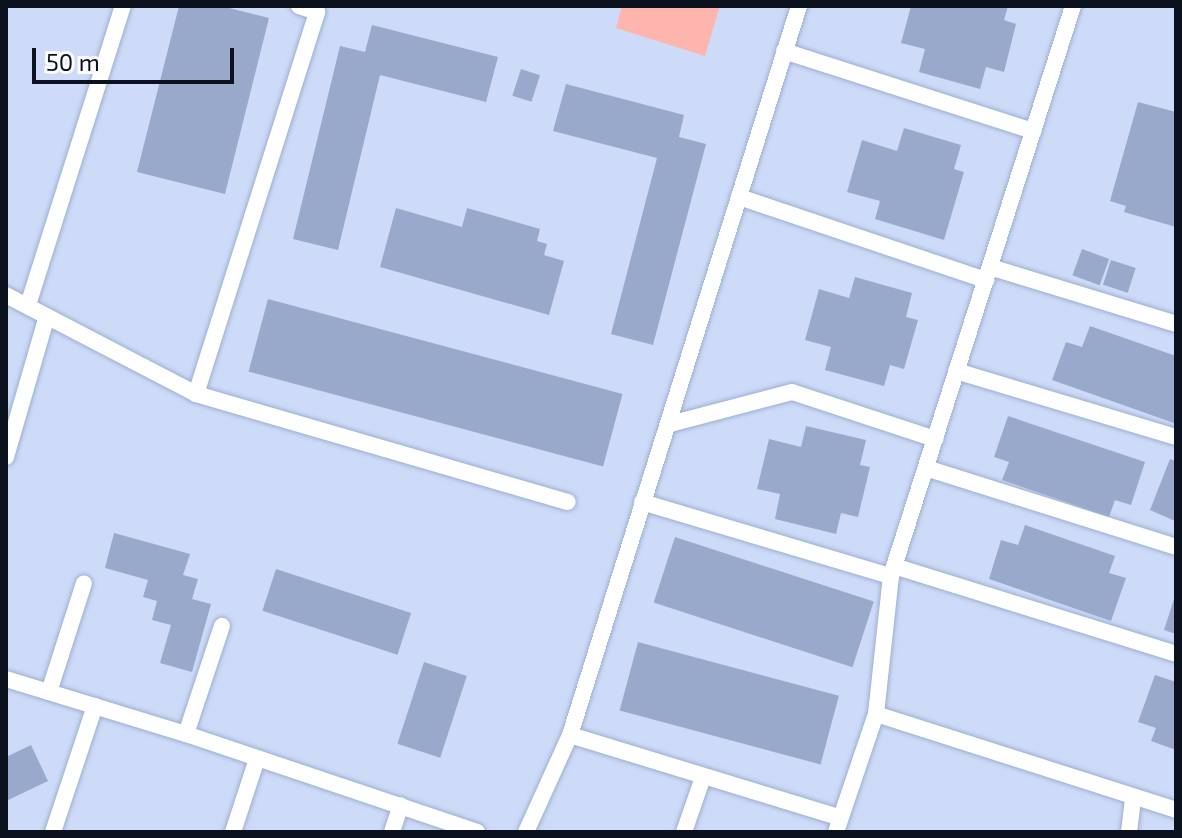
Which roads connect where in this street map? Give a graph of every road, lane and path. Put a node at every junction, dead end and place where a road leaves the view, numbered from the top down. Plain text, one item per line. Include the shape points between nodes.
1 (123, 6) edge
2 (299, 6) edge
3 (799, 6) edge
4 (1073, 6) edge
5 (784, 51) junction
6 (1033, 131) junction
7 (739, 197) junction
8 (988, 274) junction
9 (6, 295) edge
10 (28, 305) junction
11 (46, 319) junction
12 (1176, 324) edge
13 (956, 371) junction
14 (196, 394) junction
15 (670, 424) junction
16 (1176, 437) edge
17 (935, 439) junction
18 (6, 457) edge
19 (926, 468) junction
20 (568, 502) dead end
21 (642, 502) junction
22 (1176, 547) edge
23 (892, 571) junction
24 (84, 583) dead end
25 (222, 626) dead end
26 (1176, 654) edge
27 (6, 679) edge
28 (49, 692) junction
29 (95, 706) junction
30 (876, 714) junction
31 (186, 734) junction
32 (570, 735) junction
33 (257, 759) junction
34 (703, 777) junction
35 (1133, 797) junction
36 (401, 805) junction
37 (1176, 810) edge
38 (839, 825) edge
39 (53, 832) edge
40 (233, 832) edge
41 (392, 832) edge
42 (477, 832) edge
43 (526, 832) edge
44 (684, 832) edge
45 (1129, 832) edge

1 - 10 lane
2 - 14 lane via 317,12
3 - 5 lane
4 - 6 lane
5 - 6 lane
5 - 7 lane
6 - 8 lane
7 - 8 lane
7 - 15 lane
8 - 12 lane
8 - 13 lane
9 - 10 lane
10 - 11 lane
11 - 14 lane
11 - 18 lane
13 - 16 lane
13 - 17 lane
14 - 20 lane
15 - 17 lane via 792,392
15 - 21 lane
17 - 19 lane
19 - 22 lane
19 - 23 lane
21 - 23 lane
21 - 32 lane
23 - 26 lane
23 - 30 lane
24 - 28 lane
25 - 31 lane
27 - 28 lane
28 - 29 lane
29 - 31 lane
29 - 39 lane
30 - 35 lane
30 - 38 lane
31 - 33 lane
32 - 34 lane
32 - 43 lane
33 - 36 lane
33 - 40 lane
34 - 38 lane
34 - 44 lane
35 - 37 lane
35 - 45 lane
36 - 41 lane
36 - 42 lane

